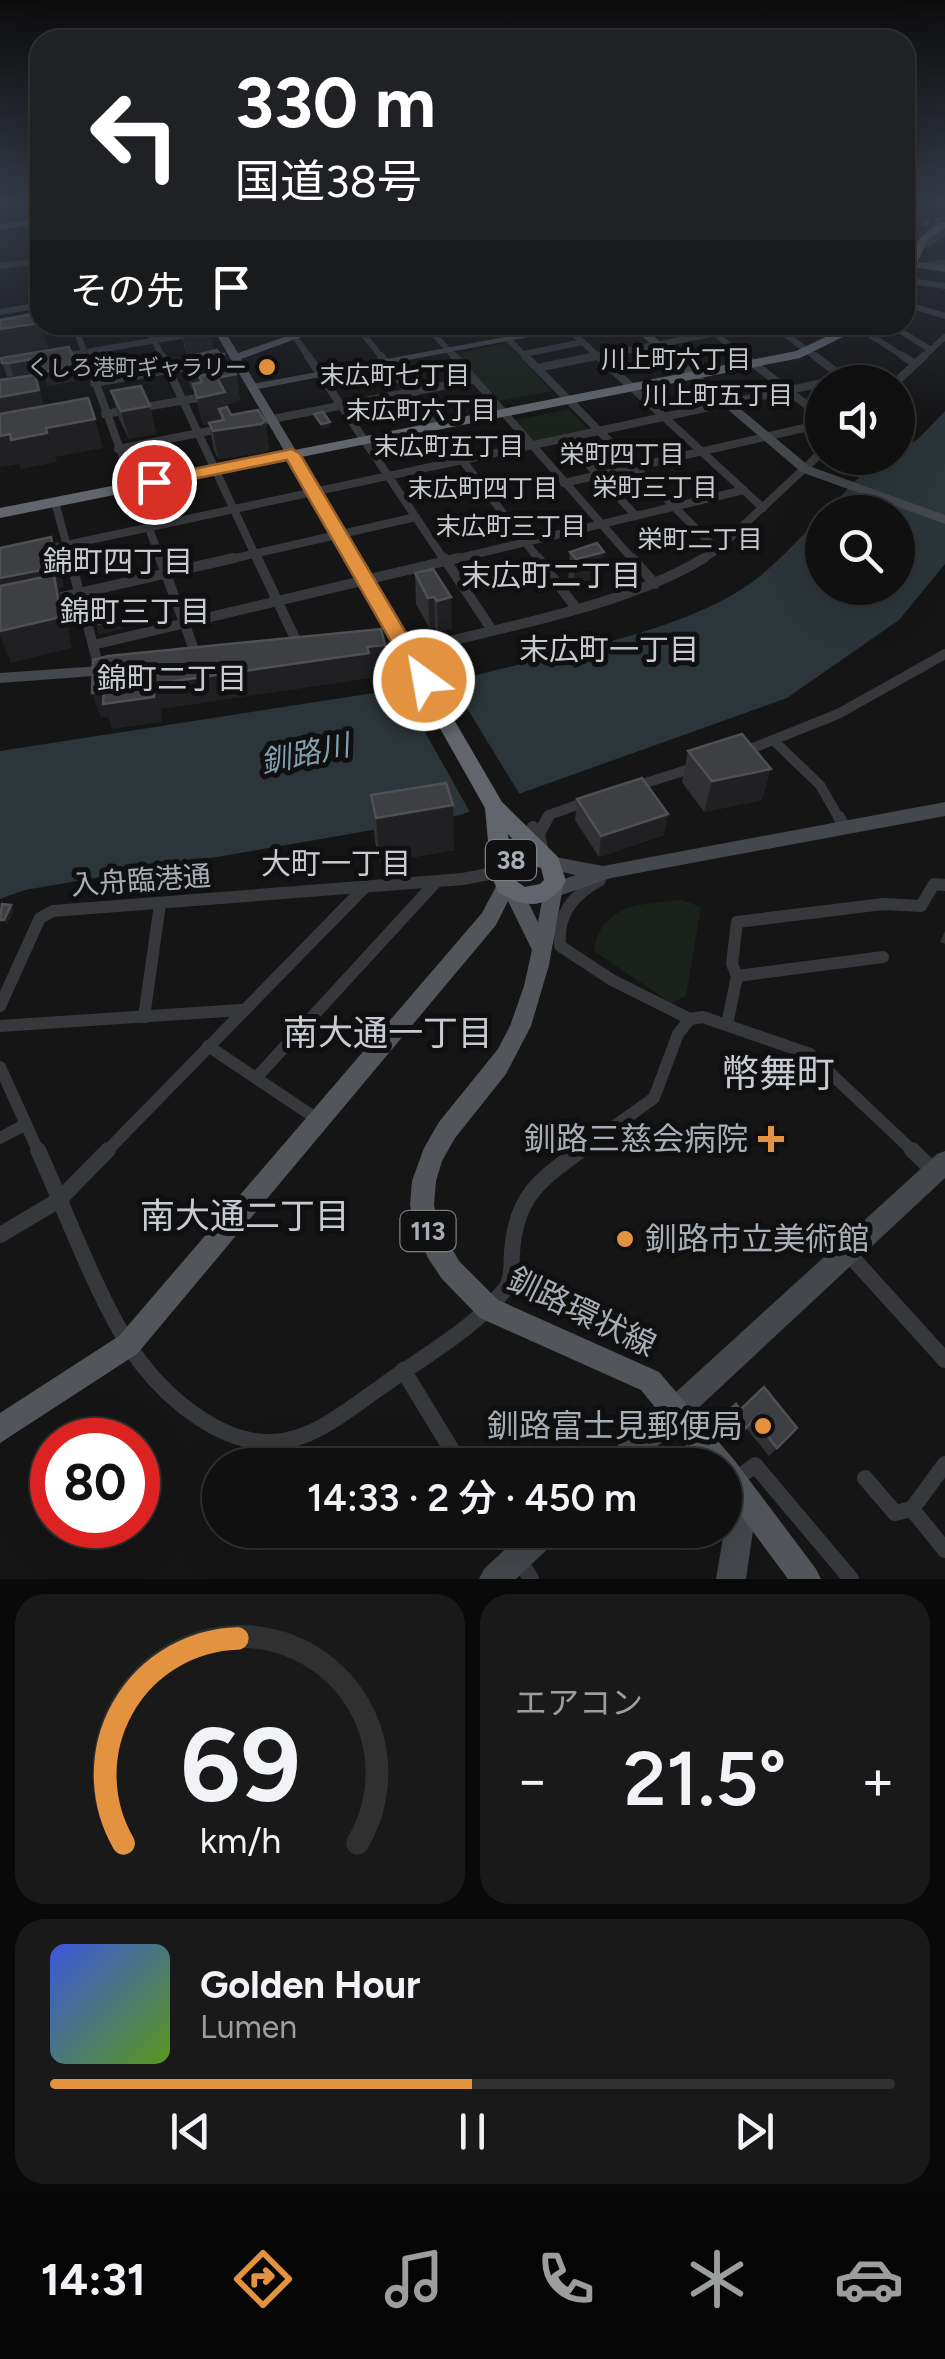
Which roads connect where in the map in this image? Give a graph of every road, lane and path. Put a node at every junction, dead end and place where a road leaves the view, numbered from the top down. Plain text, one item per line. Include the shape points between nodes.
1 (30, 307) edge
2 (915, 307) edge
3 (0, 312) edge
4 (945, 316) edge
5 (79, 335) edge
6 (152, 335) edge
7 (178, 335) edge
8 (222, 335) edge
9 (301, 335) edge
10 (364, 335) edge
11 (432, 335) edge
12 (505, 335) edge
13 (528, 335) edge
14 (575, 335) edge
15 (646, 335) edge
16 (704, 335) edge
17 (718, 335) edge
18 (786, 335) edge
19 (832, 335) edge
20 (863, 335) edge
21 (907, 335) edge
22 (945, 336) edge
23 (295, 337) junction
24 (509, 339) junction
25 (154, 340) junction
26 (583, 342) junction
27 (656, 344) junction
28 (805, 349) junction
29 (931, 350) junction
30 (448, 351) junction
31 (84, 352) junction
32 (524, 354) junction
33 (598, 356) junction
34 (55, 357) edge
35 (235, 358) junction
36 (220, 360) edge
37 (750, 360) junction
38 (385, 362) junction
39 (202, 364) edge
40 (916, 364) joint
41 (827, 365) edge
42 (537, 368) junction
43 (168, 370) junction
44 (690, 373) junction
45 (320, 374) junction
46 (474, 380) junction
47 (94, 382) junction
48 (630, 385) junction
49 (253, 387) junction
50 (805, 387) edge
51 (238, 391) edge
52 (788, 391) junction
53 (410, 392) junction
54 (219, 394) edge
55 (567, 398) junction
56 (182, 400) junction
57 (726, 404) junction
58 (341, 406) junction
59 (805, 406) edge
60 (502, 412) junction
61 (105, 414) junction
62 (664, 416) junction
63 (271, 419) junction
64 (255, 422) edge
65 (434, 422) junction
66 (805, 425) edge
67 (235, 426) edge
68 (600, 430) junction
69 (196, 433) junction
70 (767, 437) junction
71 (564, 438) junction
72 (364, 440) junction
73 (532, 445) junction
74 (118, 449) junction
75 (703, 451) junction
76 (292, 454) junction
77 (462, 460) junction
78 (635, 467) junction
79 (805, 469) joint
80 (214, 470) junction
81 (599, 475) junction
82 (819, 475) edge
83 (388, 477) junction
84 (564, 482) junction
85 (134, 486) junction
86 (744, 490) junction
87 (314, 492) junction
88 (56, 502) junction
89 (674, 507) junction
90 (764, 508) junction
91 (233, 509) junction
92 (0, 513) edge
93 (636, 516) junction
94 (416, 517) junction
95 (945, 520) edge
96 (601, 524) junction
97 (152, 527) junction
98 (337, 534) junction
99 (525, 542) junction
100 (66, 545) junction
101 (718, 550) junction
102 (26, 554) edge
103 (254, 554) junction
104 (446, 561) junction
105 (169, 573) junction
106 (366, 581) junction
107 (655, 584) junction
108 (79, 594) junction
109 (276, 602) junction
110 (32, 604) edge
111 (576, 608) junction
112 (187, 623) junction
113 (492, 630) junction
114 (395, 633) junction
115 (374, 639) edge
116 (94, 644) junction
117 (406, 652) junction
118 (945, 654) edge
119 (302, 655) edge
120 (208, 662) joint
121 (180, 664) edge
122 (136, 668) edge
123 (100, 672) junction
124 (0, 678) edge
125 (775, 742) junction
126 (720, 759) edge
127 (702, 765) edge
128 (945, 809) edge
129 (500, 820) junction
130 (845, 828) junction
131 (533, 830) junction
132 (621, 870) junction
133 (526, 878) junction
134 (463, 879) junction
135 (436, 882) junction
136 (945, 885) edge
137 (364, 889) junction
138 (160, 904) junction
139 (540, 949) junction
140 (883, 957) dead end
141 (738, 976) junction
142 (0, 1006) edge
143 (240, 1010) junction
144 (144, 1017) junction
145 (690, 1019) junction
146 (727, 1025) junction
147 (0, 1026) edge
148 (208, 1046) junction
149 (0, 1067) edge
150 (256, 1078) junction
151 (317, 1119) junction
152 (26, 1124) junction
153 (0, 1138) edge
154 (942, 1172) edge
155 (59, 1200) junction
156 (0, 1235) edge
157 (847, 1251) junction
158 (489, 1309) junction
159 (128, 1345) junction
160 (945, 1360) edge
161 (404, 1370) junction
162 (677, 1408) junction
163 (0, 1429) edge
164 (451, 1448) edge
165 (635, 1448) edge
166 (707, 1448) edge
167 (945, 1464) edge
168 (742, 1473) edge
169 (866, 1478) dead end
170 (742, 1494) edge
171 (912, 1509) junction
172 (731, 1548) edge
173 (945, 1550) edge
174 (524, 1568) edge
175 (494, 1579) edge
176 (731, 1579) edge
177 (806, 1579) edge
178 (851, 1579) edge

1 - 3 street
2 - 4 street
5 - 31 street
6 - 25 street
7 - 25 street
8 - 35 main road
9 - 23 main road
10 - 38 street
11 - 30 street
12 - 24 street
13 - 24 street
14 - 26 street
15 - 27 street
16 - 27 street
17 - 37 street
18 - 28 street
19 - 28 highway
20 - 40 street
21 - 29 street
22 - 29 street
23 - 35 main road
23 - 45 street
24 - 30 street
24 - 32 street
25 - 31 street
25 - 43 street
26 - 32 street
26 - 33 street
27 - 33 street
27 - 44 street
28 - 37 highway
28 - 41 street
29 - 40 street
30 - 38 street
30 - 46 street
31 - 34 street
31 - 47 street
32 - 42 street
33 - 42 street
33 - 48 street
35 - 36 street
35 - 49 main road
37 - 44 highway
37 - 52 street
38 - 45 street
38 - 53 street
39 - 43 street
42 - 55 street
43 - 47 street
43 - 56 street
44 - 48 highway
44 - 57 street
45 - 49 street
45 - 58 street
46 - 53 street
46 - 60 street
47 - 61 street
48 - 55 highway
48 - 62 street
49 - 51 street
49 - 63 main road
50 - 52 street
52 - 57 street
52 - 59 street
53 - 58 street
53 - 65 street
54 - 56 street
55 - 60 highway
55 - 68 street
56 - 61 street
56 - 69 street
57 - 62 street
57 - 70 street
58 - 63 street
58 - 72 street
60 - 65 highway
60 - 72 highway
60 - 73 street
61 - 74 street
62 - 68 street
62 - 75 street
63 - 64 street
63 - 76 main road
65 - 72 highway
66 - 70 street
67 - 69 street
68 - 71 street
68 - 78 street
69 - 74 street
69 - 80 street
70 - 75 street
70 - 79 street
71 - 73 street
71 - 81 street
72 - 76 highway
72 - 83 street
73 - 77 street
73 - 84 street
74 - 85 street
75 - 78 street
75 - 86 street
76 - 80 highway
76 - 87 highway, 38
77 - 83 street
77 - 99 street
78 - 81 street
78 - 89 street
79 - 90 street
80 - 85 highway
80 - 91 street
81 - 84 street
81 - 93 street
82 - 95 street
83 - 87 street
83 - 94 street
84 - 96 street
85 - 88 highway
85 - 97 street
86 - 89 street
86 - 90 street
87 - 91 street
87 - 98 highway, 38
88 - 92 highway
88 - 100 street
89 - 93 street
89 - 101 street
90 - 101 street
91 - 97 street
91 - 103 street
93 - 96 street
94 - 98 street
94 - 104 street
96 - 99 street
96 - 107 street
97 - 100 street
97 - 105 street
98 - 103 street
98 - 106 highway, 38
99 - 104 street
99 - 111 street
100 - 102 street
100 - 108 street
101 - 107 street
103 - 105 street
103 - 109 street
104 - 106 street
104 - 113 street
105 - 108 street
105 - 112 street
106 - 109 street
106 - 114 highway, 38
107 - 111 street
108 - 110 street
108 - 116 street
109 - 112 street
109 - 119 street
111 - 113 street
112 - 116 street
112 - 120 street
113 - 117 street
114 - 115 street
114 - 117 highway, 38
116 - 123 street
117 - 129 highway, 38
118 - 125 street
120 - 121 street
122 - 123 street
123 - 124 street
125 - 126 street
125 - 130 street via 820,784
127 - 131 street via 556,811
128 - 130 street
129 - 131 highway, 38
129 - 133 highway, 38
129 - 134 street via 487,862
130 - 132 street
131 - 133 highway, 38
132 - 133 street
132 - 145 street via 568,904 557,930 560,946
133 - 134 street, 入舟臨港通
133 - 139 main road, 釧路環状線 / 113
133 - 139 main road
133 - 151 main road
134 - 135 street, 入舟臨港通
135 - 137 street, 入舟臨港通
135 - 150 street
136 - 141 street via 934,884 921,906 883,904 737,922 732,964
137 - 138 street, 入舟臨港通
137 - 143 street
138 - 142 street, 入舟臨港通 via 53,911 40,918
138 - 144 street
139 - 158 main road, 釧路環状線 / 113 via 519,1031 498,1070 434,1152 421,1205 445,1268
140 - 141 street
141 - 146 street
143 - 144 street
143 - 148 street
144 - 147 street
145 - 146 street
145 - 158 street via 654,1098 556,1168 520,1204 510,1283
146 - 154 street via 810,1054
148 - 150 street
148 - 155 street
149 - 152 street
150 - 151 street
151 - 159 main road
152 - 153 street
152 - 155 street
154 - 157 street
155 - 156 street
155 - 159 street
157 - 160 street
157 - 162 street
158 - 161 street
158 - 162 main road, 釧路環状線 / 113 via 650,1381
159 - 161 street via 180,1403 249,1440 303,1436
159 - 163 main road
161 - 164 street
162 - 165 street
162 - 166 main road, 釧路環状線 / 113
167 - 171 street
168 - 178 street via 755,1465
169 - 171 street via 896,1514
170 - 177 main road, 釧路環状線 / 113
171 - 173 street
172 - 176 street
174 - 175 street

